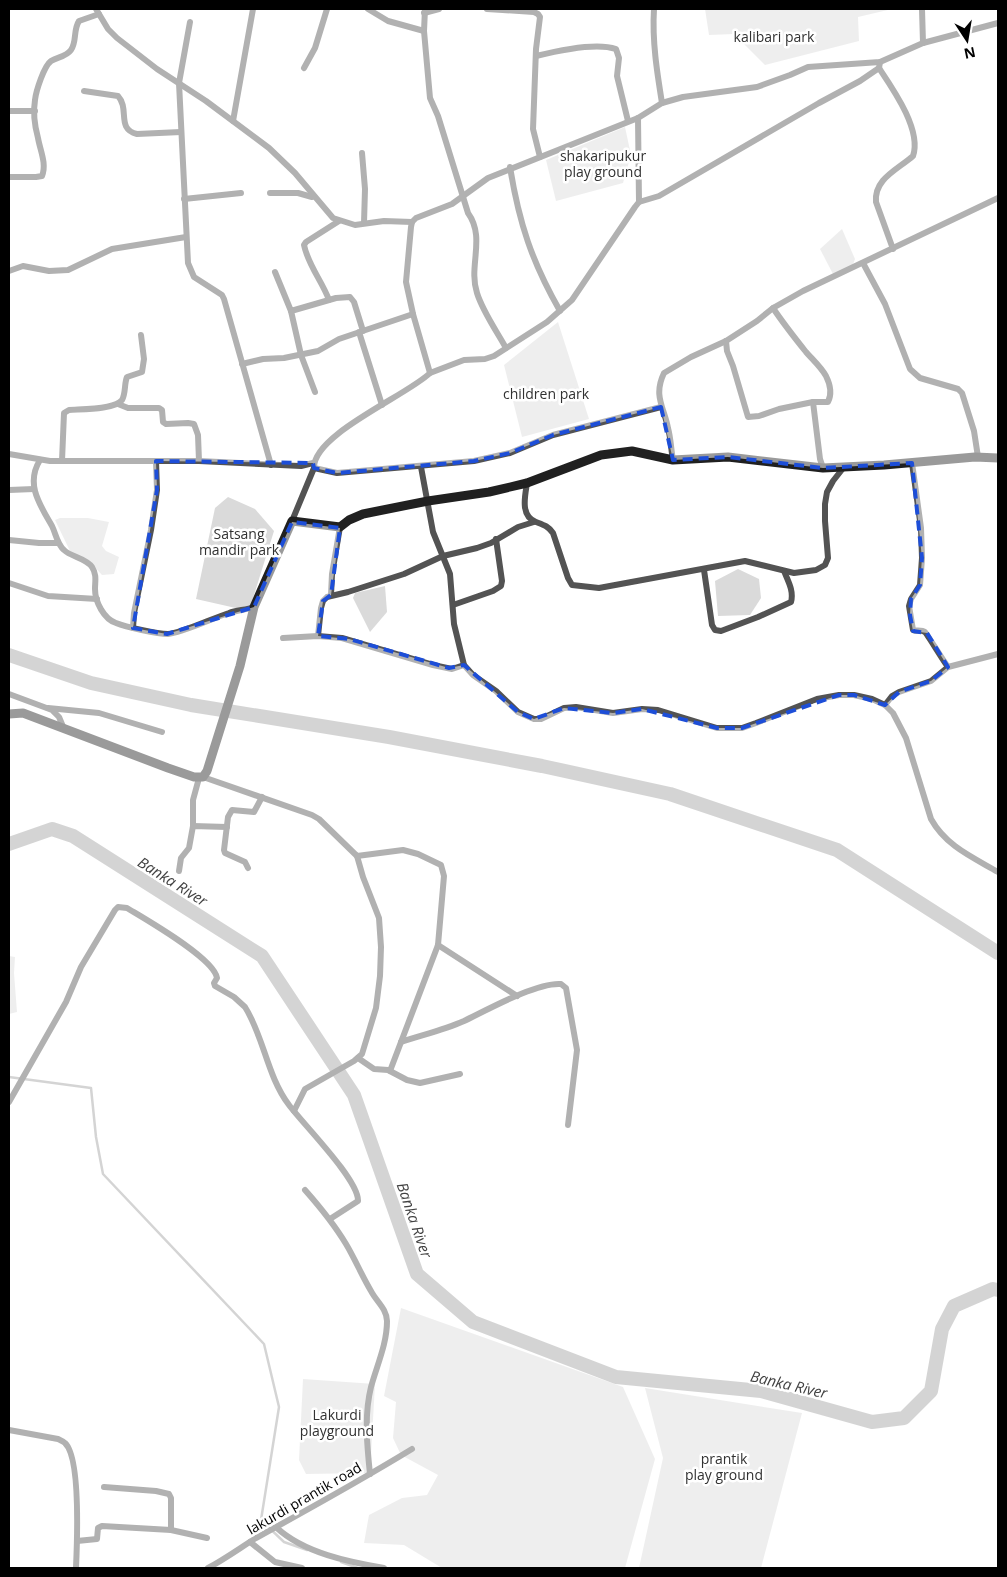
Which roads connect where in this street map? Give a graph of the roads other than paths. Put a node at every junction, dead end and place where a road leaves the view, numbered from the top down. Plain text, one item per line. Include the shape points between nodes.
1 (253, 9) edge
2 (327, 9) edge
3 (368, 9) edge
4 (439, 9) edge
5 (487, 9) edge
6 (654, 9) edge
7 (922, 9) edge
8 (424, 11) edge
9 (98, 12) edge
10 (190, 22) dead end
11 (998, 23) edge
12 (424, 31) junction
13 (923, 43) junction
14 (536, 56) junction
15 (880, 65) junction
16 (304, 68) dead end
17 (179, 83) junction
18 (84, 91) dead end
19 (662, 103) junction
20 (9, 111) edge
21 (35, 112) junction
22 (638, 118) junction
23 (233, 121) junction
24 (628, 121) junction
25 (181, 132) junction
26 (362, 153) dead end
27 (540, 157) junction
28 (510, 168) junction
29 (9, 177) edge
30 (241, 194) dead end
31 (270, 194) dead end
32 (463, 196) junction
33 (998, 198) edge
34 (184, 199) junction
35 (316, 199) junction
36 (639, 202) junction
37 (340, 221) junction
38 (412, 222) junction
39 (364, 223) junction
40 (186, 237) junction
41 (893, 250) junction
42 (863, 262) junction
43 (9, 271) edge
44 (275, 272) dead end
45 (329, 300) junction
46 (773, 308) junction
47 (291, 311) junction
48 (560, 311) junction
49 (413, 314) junction
50 (361, 332) junction
51 (141, 335) dead end
52 (726, 341) junction
53 (506, 348) junction
54 (301, 355) junction
55 (242, 364) junction
56 (430, 373) junction
57 (315, 392) dead end
58 (813, 402) junction
59 (118, 404) junction
60 (382, 405) junction
61 (661, 407) junction
62 (9, 454) edge
63 (978, 457) junction
64 (998, 458) edge
65 (40, 460) junction
66 (673, 460) junction
67 (62, 461) junction
68 (156, 461) junction
69 (199, 461) junction
70 (912, 463) junction
71 (271, 465) junction
72 (314, 466) junction
73 (421, 466) junction
74 (844, 467) junction
75 (823, 468) junction
76 (527, 483) junction
77 (34, 489) junction
78 (9, 490) edge
79 (428, 501) junction
80 (292, 521) junction
81 (534, 522) junction
82 (340, 527) junction
83 (496, 539) junction
84 (9, 540) edge
85 (58, 542) junction
86 (443, 556) junction
87 (704, 570) junction
88 (784, 571) junction
89 (9, 583) edge
90 (331, 595) junction
91 (97, 599) junction
92 (453, 604) junction
93 (254, 607) junction
94 (133, 628) junction
95 (318, 636) junction
96 (283, 638) dead end
97 (998, 654) edge
98 (464, 665) junction
99 (948, 667) junction
100 (9, 694) edge
101 (885, 705) junction
102 (48, 708) junction
103 (9, 714) edge
104 (64, 729) junction
105 (162, 732) dead end
106 (202, 777) junction
107 (262, 797) junction
108 (194, 826) junction
109 (227, 826) junction
110 (357, 856) junction
111 (248, 868) dead end
112 (178, 871) dead end
113 (998, 872) edge
114 (438, 945) junction
115 (516, 996) junction
116 (401, 1042) junction
117 (358, 1060) junction
118 (390, 1071) junction
119 (460, 1074) dead end
120 (9, 1102) edge
121 (294, 1111) junction
122 (568, 1125) dead end
123 (305, 1190) dead end
124 (330, 1219) junction
125 (9, 1430) edge
126 (412, 1449) dead end
127 (370, 1474) junction
128 (104, 1487) dead end
129 (276, 1529) junction
130 (172, 1530) junction
131 (207, 1538) dead end
132 (77, 1541) junction
133 (250, 1542) junction
134 (371, 1567) edge
135 (76, 1568) edge
136 (208, 1568) edge
137 (302, 1568) edge
138 (384, 1568) edge

1 - 23 street
2 - 16 street via 315,48
3 - 12 street via 388,21
4 - 8 street
5 - 14 street via 538,14
6 - 19 street via 656,67
7 - 13 street
8 - 12 street
9 - 17 street via 117,38
9 - 21 street via 78,21 71,50 47,66 35,99
10 - 17 street
11 - 13 street
12 - 32 street via 430,98
13 - 15 street
14 - 24 street via 568,48 616,49 619,58 617,76
14 - 27 street via 533,129
15 - 19 street via 808,66 757,86
15 - 36 street via 860,81 658,196
15 - 41 street via 898,95 915,144 913,156 881,182 875,197
17 - 23 street
17 - 25 street
18 - 25 street via 118,96 123,104 124,122 132,132
19 - 22 street
20 - 21 street
21 - 29 street via 44,171 42,176
22 - 24 street
22 - 36 street
23 - 35 street via 269,148
24 - 27 street
25 - 34 street
26 - 39 street
27 - 28 street
28 - 32 street via 488,178
28 - 48 street via 516,203 535,264
30 - 34 street
31 - 35 street via 298,193
32 - 38 street
32 - 53 street via 477,230 476,292
33 - 41 street
34 - 40 street
35 - 37 street via 333,218
36 - 48 street via 572,300
37 - 39 street via 356,225
37 - 45 street via 304,245
38 - 39 street
38 - 49 street via 406,282
40 - 43 street via 112,249 68,270 49,271 23,266
40 - 55 street via 191,272 198,281 224,299
41 - 42 street
42 - 46 street
42 - 63 street via 885,304 910,369 920,378 962,393
44 - 47 street
45 - 47 street
45 - 50 street via 352,298
46 - 52 street
46 - 58 street via 826,377 830,387 828,402
47 - 54 street
48 - 53 street
49 - 50 street
49 - 56 street
50 - 54 street
50 - 60 street
51 - 59 street via 142,372 127,377 122,400
52 - 58 street via 748,417
52 - 61 street via 691,356 664,373 658,390
53 - 56 street via 486,359 464,360
54 - 55 street
54 - 57 street
55 - 71 street
56 - 60 street
58 - 75 street
59 - 67 street via 64,413
59 - 69 street via 128,408 159,408 166,424 194,424 198,434
60 - 72 street via 357,420 323,448
61 - 66 street via 668,426
61 - 73 street via 553,435 510,453 474,462
62 - 65 street
63 - 64 main road
63 - 70 main road
65 - 67 street
65 - 77 street via 35,468
66 - 75 main road via 728,457
66 - 76 main road via 632,451 601,455
67 - 68 street
68 - 69 street
68 - 94 street via 157,490
69 - 71 street
70 - 74 main road
70 - 99 street via 922,558 920,584 911,599 910,615 913,630 929,636
71 - 72 street
72 - 73 street via 337,473
72 - 80 street
73 - 79 street
74 - 75 main road
74 - 88 street via 833,481 825,504 828,558 825,565 816,570
76 - 79 main road
76 - 81 street via 526,511
77 - 78 street
77 - 85 street
79 - 82 main road via 363,514
79 - 86 street via 433,532
80 - 82 main road
80 - 93 main road
81 - 83 street
81 - 87 street via 553,533 572,585 599,588
82 - 90 street
83 - 86 street via 477,548
83 - 92 street via 501,586
84 - 85 street
85 - 91 street via 69,554 93,568
86 - 90 street via 404,574
86 - 92 street via 450,574
87 - 88 street via 745,561
87 - 88 street via 712,625 721,631 790,602 792,590
89 - 91 street via 48,596
90 - 95 street via 323,601
91 - 94 street via 109,620
92 - 98 street via 454,624
93 - 94 street via 167,634
93 - 106 main road via 240,666 207,771
95 - 96 street
95 - 98 street via 349,639 449,668
97 - 99 street
98 - 101 street via 518,712 534,718 547,717 564,708 613,713 642,709 658,710 717,728 742,728 817,699 839,695 872,698
99 - 101 street via 932,681 892,696
100 - 102 street
101 - 113 street via 906,738 937,830 954,846
102 - 104 street via 59,717
102 - 105 street via 99,713
103 - 104 main road via 23,713
104 - 106 main road via 168,768
106 - 107 street
106 - 108 street via 193,800
107 - 109 street via 254,812 232,810
107 - 110 street via 319,819
108 - 109 street
108 - 112 street via 189,848 181,858
109 - 111 street via 225,853 245,862
110 - 114 street via 403,850 441,865 444,876
110 - 117 street via 379,918 381,947 376,1008
114 - 115 street
114 - 116 street
115 - 116 street via 463,1021
115 - 122 street via 553,983 566,988 577,1050
116 - 118 street
117 - 118 street via 374,1069
117 - 121 street via 305,1089
118 - 119 street via 420,1083
120 - 121 street via 66,1002 81,967 115,910 122,907 190,948 215,972 215,986 245,1007 279,1087
121 - 124 street via 334,1158 358,1197 358,1201
123 - 124 street
124 - 127 street via 387,1319 384,1346 368,1410
125 - 132 street via 65,1443 75,1470
126 - 127 street, lakurdi prantik road
127 - 129 street, lakurdi prantik road
128 - 130 street via 169,1494
129 - 133 street, lakurdi prantik road
129 - 134 street via 324,1554
130 - 131 street
130 - 132 street via 102,1526 98,1528 97,1539
132 - 135 street
133 - 136 street, lakurdi prantik road
133 - 137 street via 275,1562
134 - 138 street

